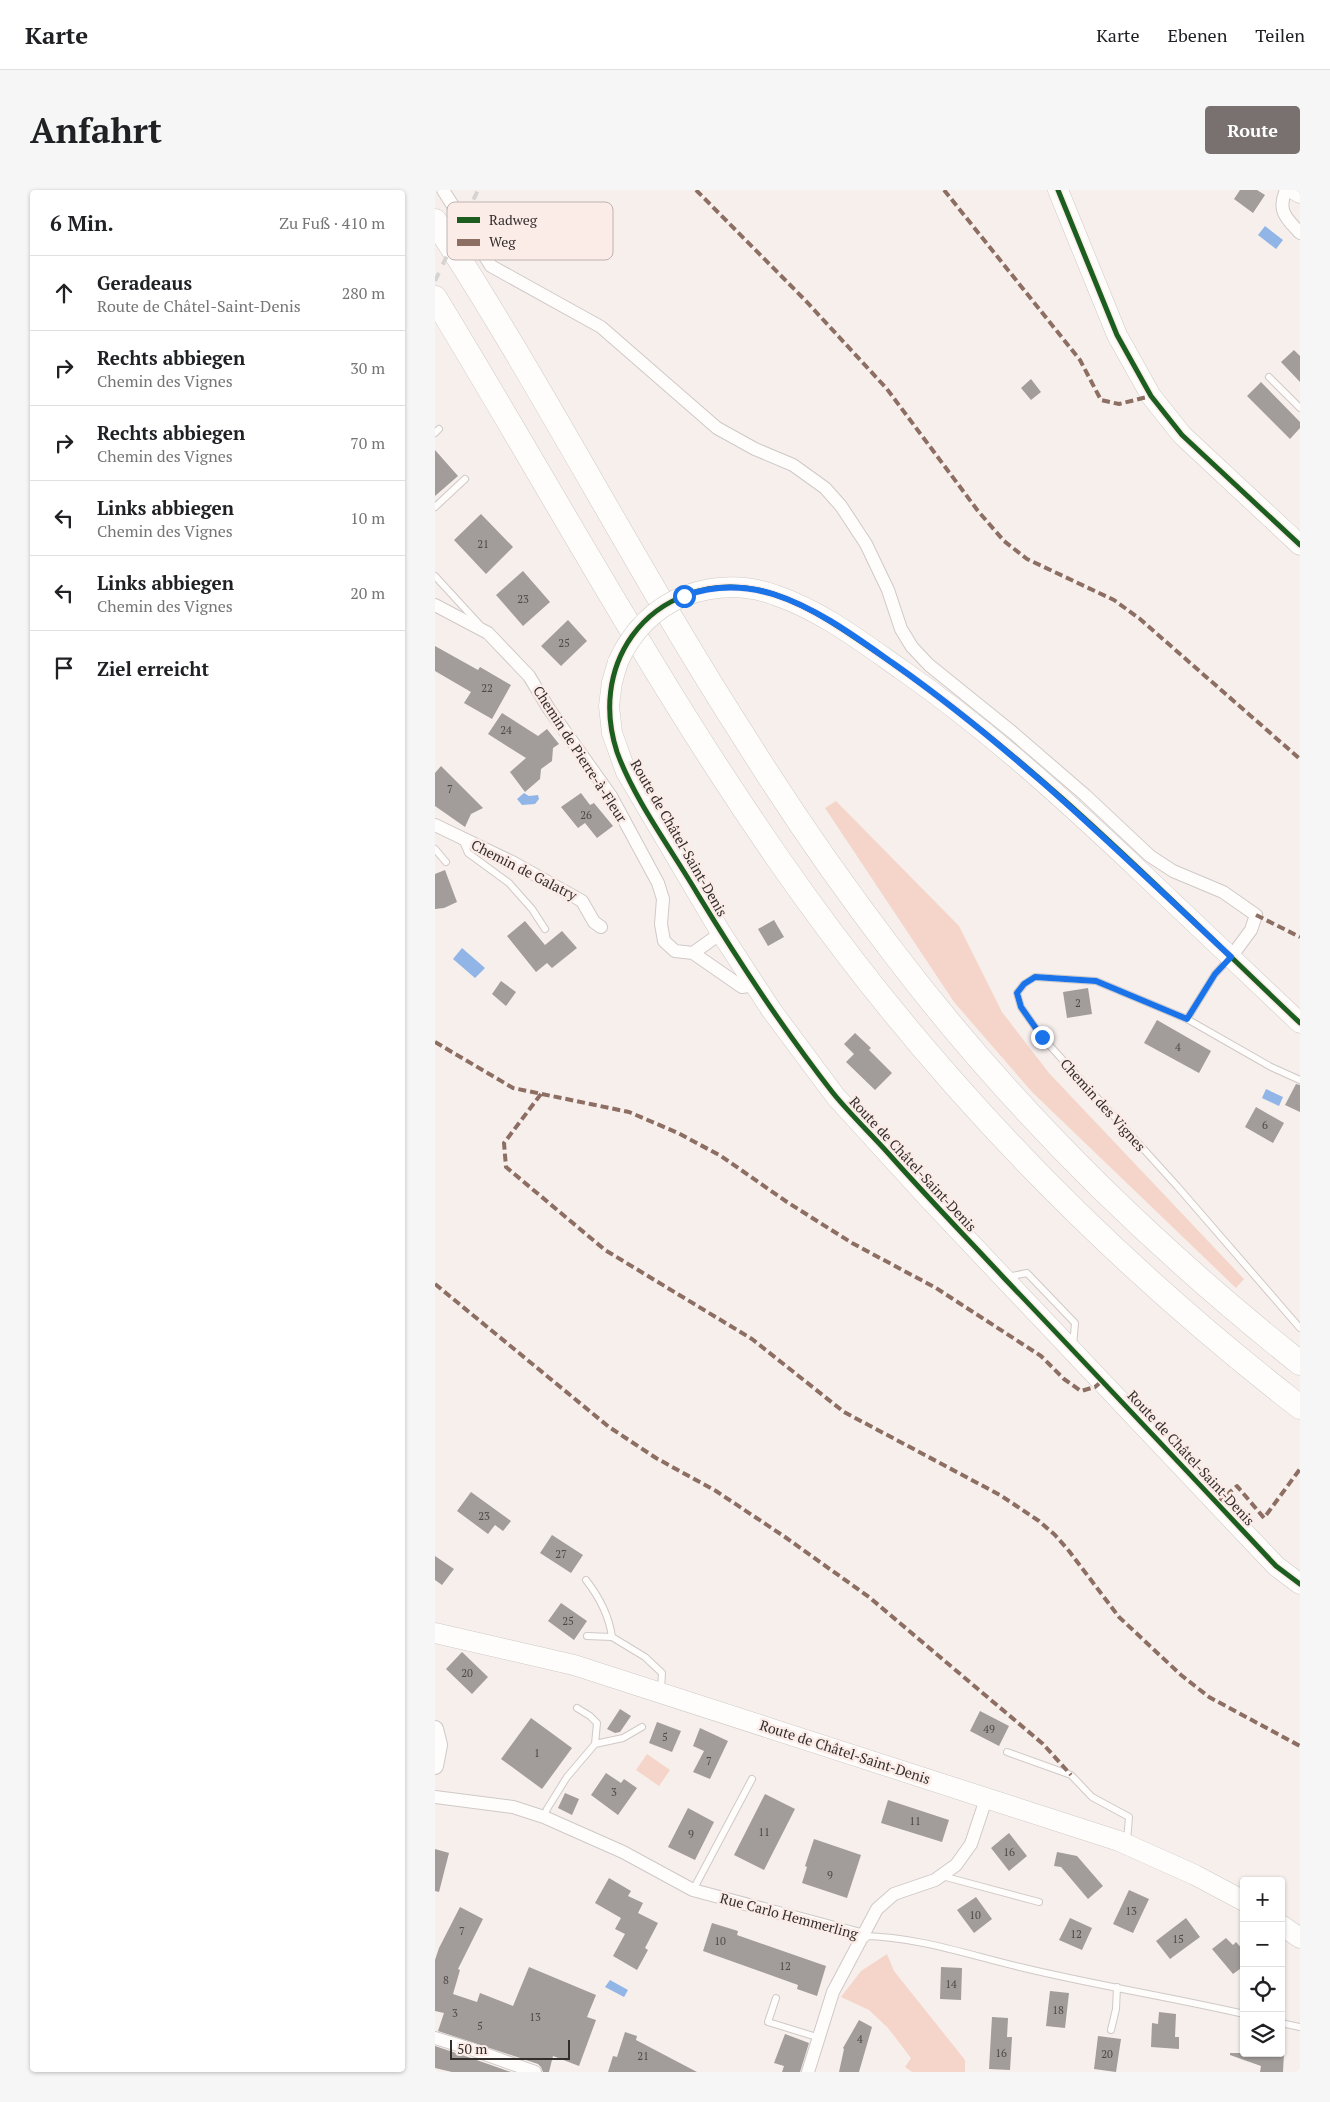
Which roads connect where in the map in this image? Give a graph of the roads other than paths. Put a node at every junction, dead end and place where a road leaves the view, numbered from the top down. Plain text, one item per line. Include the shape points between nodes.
1 (443, 190) edge
2 (1058, 190) edge
3 (1286, 190) edge
4 (1295, 190) edge
5 (1300, 193) edge
6 (451, 202) edge
7 (435, 221) edge
8 (1300, 233) edge
9 (447, 241) edge
10 (459, 260) edge
11 (487, 260) edge
12 (435, 298) edge
13 (1269, 377) dead end
14 (1300, 408) edge
15 (465, 480) dead end
16 (435, 507) edge
17 (1300, 545) edge
18 (435, 576) edge
19 (435, 605) edge
20 (488, 633) junction
21 (435, 825) edge
22 (461, 838) junction
23 (435, 850) edge
24 (446, 862) dead end
25 (601, 927) dead end
26 (545, 929) dead end
27 (721, 933) junction
28 (693, 953) junction
29 (1231, 957) junction
30 (755, 985) junction
31 (1187, 1019) junction
32 (1300, 1023) edge
33 (1300, 1080) edge
34 (1300, 1328) edge
35 (1300, 1363) edge
36 (1300, 1407) edge
37 (586, 1580) dead end
38 (1300, 1584) edge
39 (435, 1633) edge
40 (587, 1636) dead end
41 (612, 1637) junction
42 (661, 1693) junction
43 (577, 1708) dead end
44 (642, 1728) dead end
45 (435, 1729) edge
46 (595, 1744) junction
47 (1007, 1752) dead end
48 (435, 1766) edge
49 (752, 1779) dead end
50 (435, 1797) edge
51 (986, 1799) junction
52 (544, 1817) junction
53 (1126, 1844) junction
54 (943, 1876) junction
55 (693, 1890) junction
56 (1240, 1899) edge
57 (1039, 1902) dead end
58 (1285, 1927) edge
59 (865, 1936) junction
60 (1300, 1938) edge
61 (1117, 1987) junction
62 (776, 1998) dead end
63 (1240, 2013) edge
64 (1285, 2023) edge
65 (1300, 2027) edge
66 (1111, 2030) dead end
67 (435, 2038) edge
68 (820, 2038) junction
69 (535, 2072) edge
70 (808, 2072) edge

1 - 6 street
2 - 17 main road via 1117,334 1151,396 1182,435
3 - 8 street via 1283,212
4 - 5 main road
7 - 9 highway
10 - 35 highway via 737,726 819,850 893,953 1005,1086 1092,1178 1155,1239
11 - 29 street via 491,266 601,327 717,428 755,450 793,464 825,488 866,544 888,590 901,629 929,665 1019,738 1150,856 1173,871 1223,892 1256,915 1251,930
12 - 36 highway via 732,790 858,968 977,1110 1081,1218 1177,1307
13 - 14 lane
15 - 16 lane
18 - 20 lane
19 - 20 street, Chemin de Pierre-à-Fleur
20 - 28 street, Chemin de Pierre-à-Fleur via 529,676 611,796 658,883 663,899 661,924 664,941 675,951
21 - 22 street, Chemin de Galatry
22 - 25 street, Chemin de Galatry via 582,900 594,922
22 - 26 lane via 468,853 509,883
23 - 24 lane
27 - 28 street
27 - 29 main road, Route de Châtel-Saint-Denis, bridge via 626,772 612,734 609,706 618,662 630,639 649,618 684,596 726,586 757,590 792,601 842,629 927,687 1074,809
27 - 30 main road, Route de Châtel-Saint-Denis
28 - 30 street, Chemin de Pierre-à-Fleur via 742,987
29 - 31 lane via 1215,974
29 - 32 main road, Route de Châtel-Saint-Denis
30 - 38 main road, Route de Châtel-Saint-Denis via 836,1097 1276,1566
31 - 33 lane, Chemin des Vignes
31 - 34 lane, Chemin des Vignes via 1096,981 1035,977 1017,993 1021,1007 1042,1037
37 - 41 lane via 609,1619
39 - 42 main road, Route de Châtel-Saint-Denis via 574,1665
40 - 41 lane
41 - 42 lane via 645,1657 661,1673
42 - 51 main road, Route de Châtel-Saint-Denis
43 - 46 lane via 597,1723
44 - 46 lane via 623,1738
45 - 48 street via 439,1746
46 - 52 lane via 567,1778
47 - 53 lane via 1071,1775 1091,1798 1129,1817
49 - 55 lane
50 - 52 street, Rue Carlo Hemmerling via 513,1807
51 - 53 main road, Route de Châtel-Saint-Denis
51 - 54 street via 971,1844 956,1865
52 - 55 street, Rue Carlo Hemmerling via 623,1852
53 - 56 main road, Route de Châtel-Saint-Denis
54 - 57 lane
54 - 59 street via 894,1894 877,1909
55 - 59 street, Rue Carlo Hemmerling
58 - 60 main road
59 - 61 lane, Rue Carlo Hemmerling via 893,1937
59 - 68 street via 833,1992
61 - 63 lane, Rue Carlo Hemmerling
61 - 66 lane via 1117,2009
62 - 68 lane via 768,2022
64 - 65 lane
67 - 69 street
68 - 70 street

